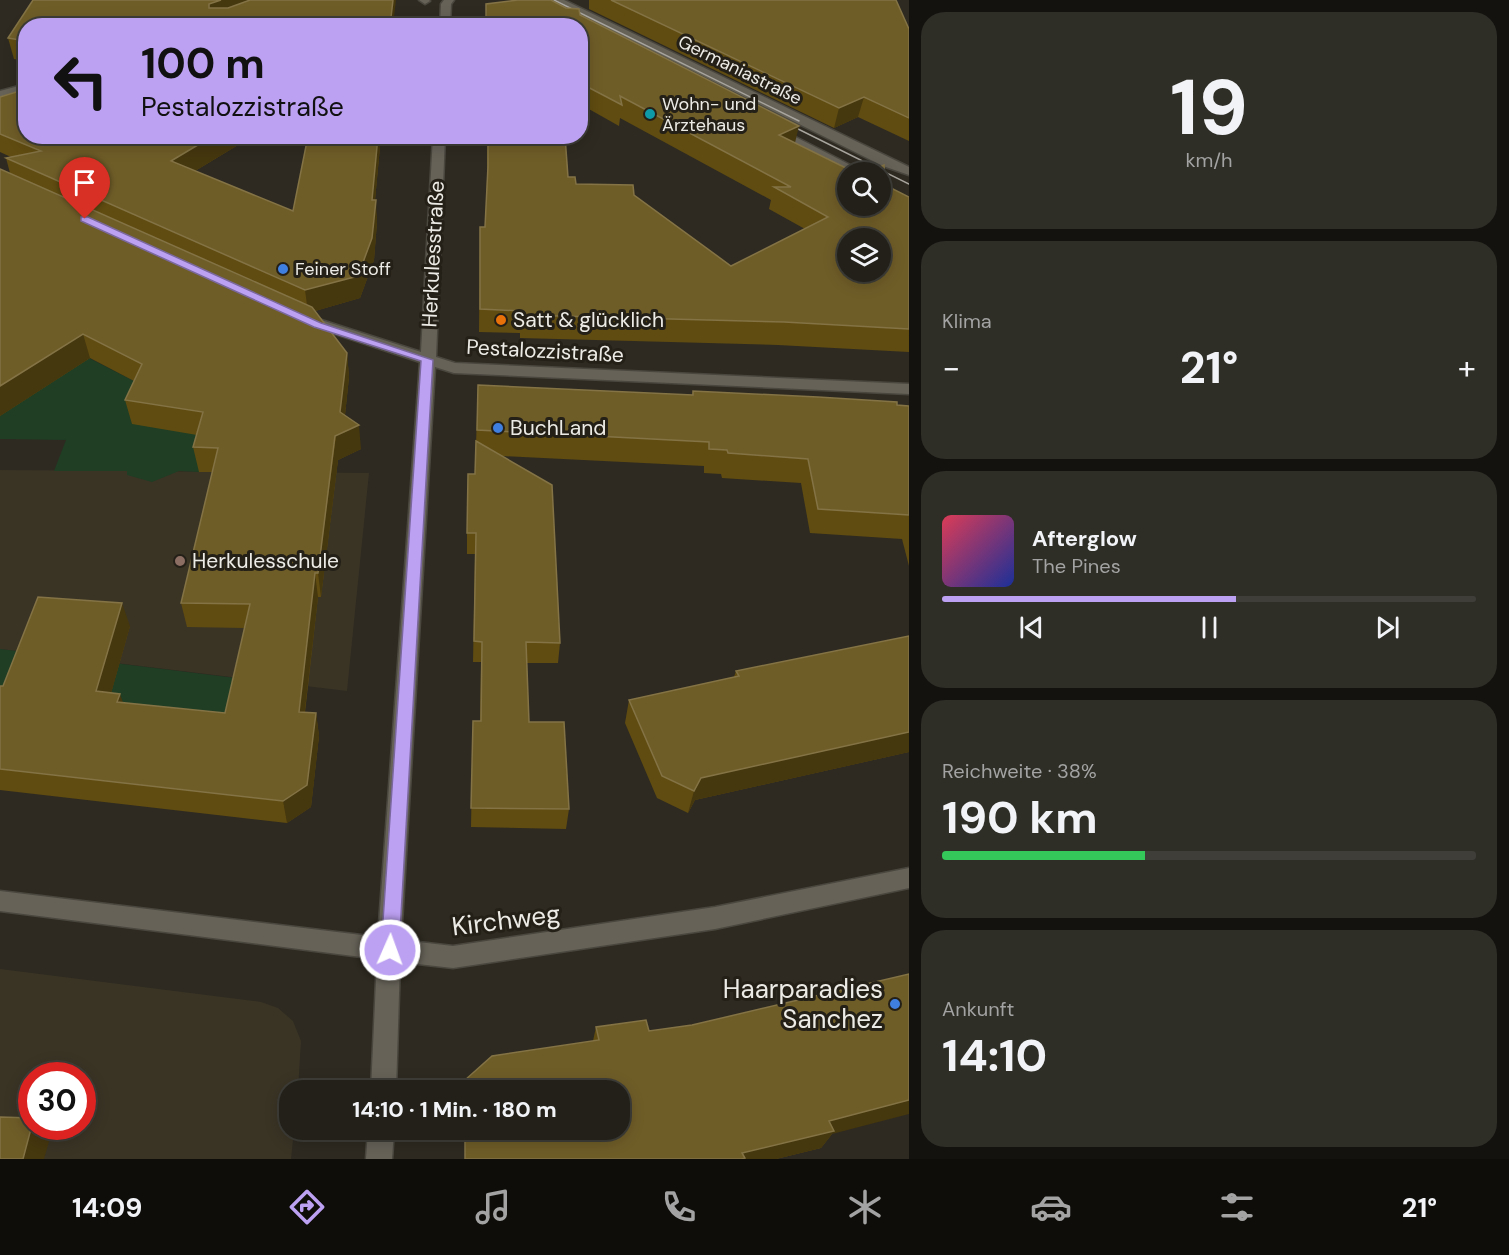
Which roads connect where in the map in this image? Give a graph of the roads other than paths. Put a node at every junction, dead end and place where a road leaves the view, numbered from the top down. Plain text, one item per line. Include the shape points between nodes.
1 (449, 0) edge
2 (556, 0) edge
3 (445, 18) edge
4 (18, 89) edge
5 (0, 95) edge
6 (763, 124) edge
7 (439, 144) edge
8 (838, 162) edge
9 (909, 171) edge
10 (296, 315) edge
11 (427, 360) junction
12 (909, 389) edge
13 (909, 878) edge
14 (0, 901) edge
15 (390, 950) junction
16 (384, 1080) edge
17 (380, 1140) edge
18 (379, 1159) edge

1 - 3 street
2 - 9 street, Germaniastraße
4 - 5 street
6 - 8 street, Germaniastraße
7 - 11 street, Herkulesstraße
10 - 11 street, Pestalozzistraße
11 - 12 street, Pestalozzistraße via 454,368
11 - 15 street, Herkulesstraße
13 - 15 street, Kirchweg via 715,918 500,951 453,957
14 - 15 street, Kirchweg
15 - 16 street, Herkulesstraße
17 - 18 street

